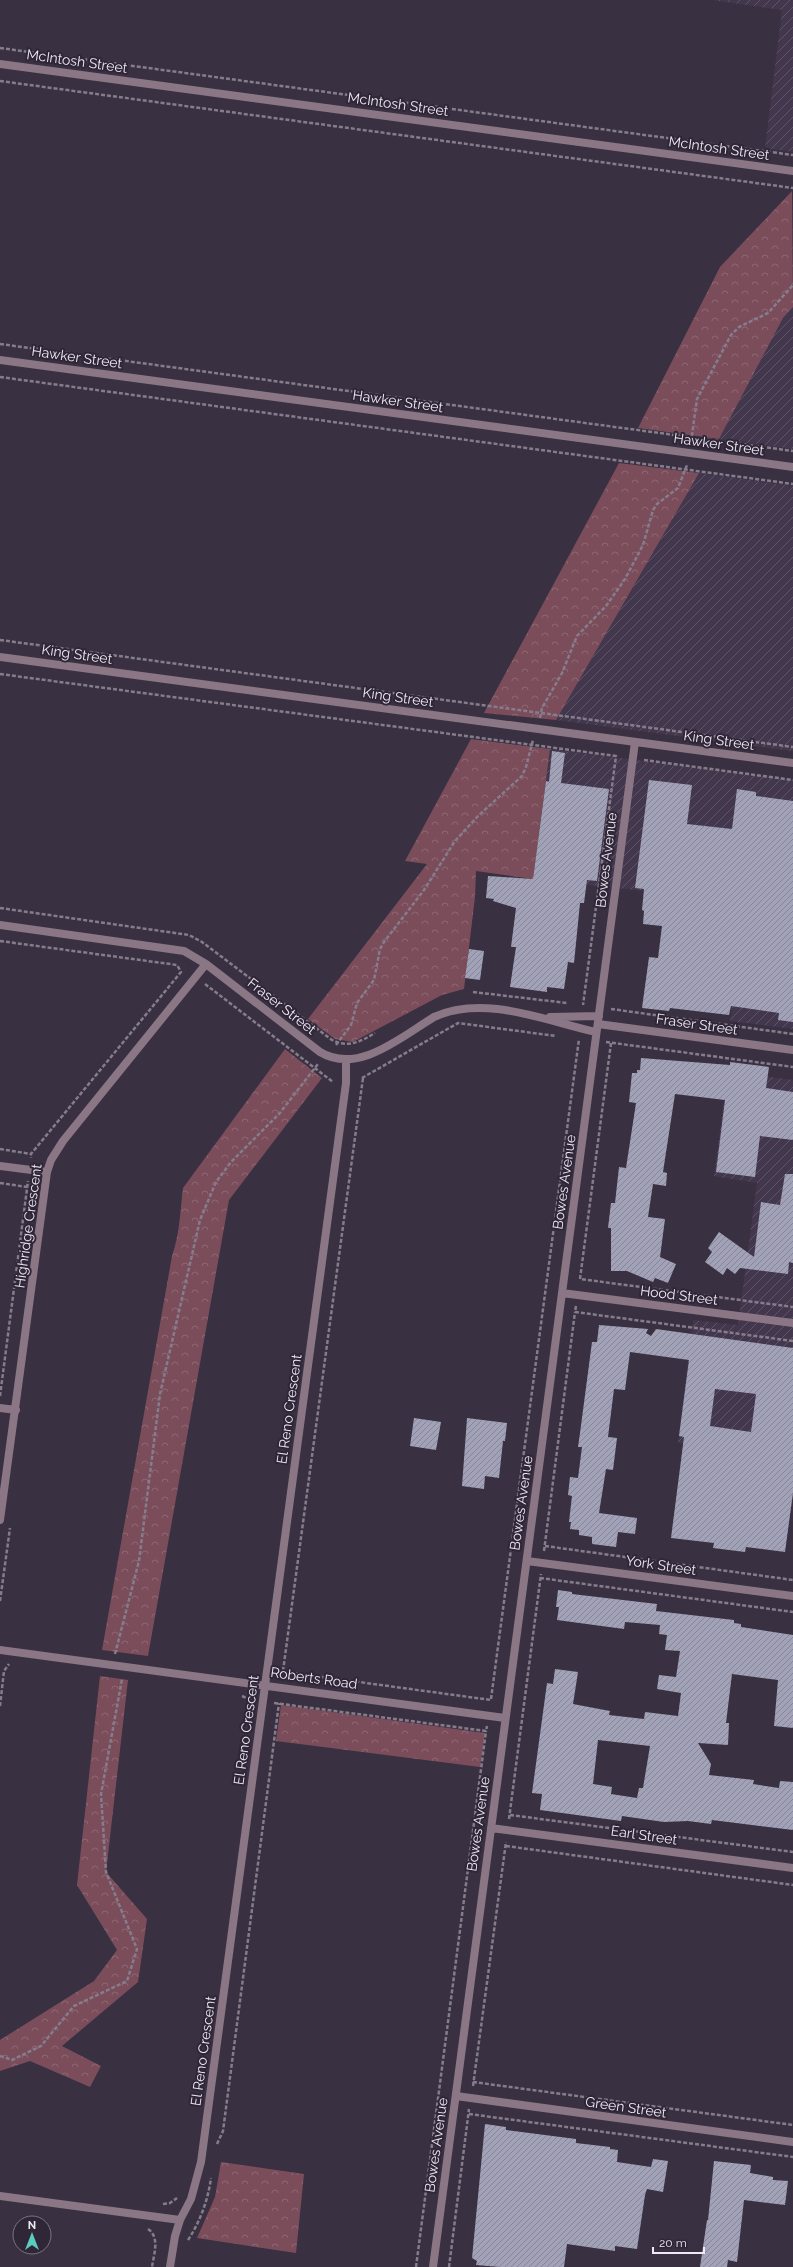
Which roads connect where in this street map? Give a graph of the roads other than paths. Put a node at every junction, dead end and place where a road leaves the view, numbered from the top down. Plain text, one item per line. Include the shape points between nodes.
1 (0, 64) edge
2 (793, 171) edge
3 (0, 360) edge
4 (793, 467) edge
5 (0, 657) edge
6 (635, 742) junction
7 (793, 763) edge
8 (0, 925) edge
9 (206, 964) junction
10 (545, 1017) junction
11 (597, 1028) junction
12 (793, 1050) edge
13 (346, 1060) junction
14 (0, 1166) edge
15 (47, 1172) junction
16 (562, 1292) junction
17 (793, 1323) edge
18 (0, 1408) edge
19 (16, 1410) junction
20 (0, 1520) edge
21 (526, 1561) junction
22 (793, 1596) edge
23 (0, 1650) edge
24 (265, 1684) junction
25 (505, 1718) junction
26 (491, 1828) junction
27 (793, 1868) edge
28 (456, 2096) junction
29 (793, 2142) edge
30 (0, 2196) edge
31 (180, 2220) junction
32 (170, 2267) edge
33 (433, 2267) edge

1 - 2 street, McIntosh Street
3 - 4 street, Hawker Street
5 - 6 street, King Street
6 - 7 street, King Street
6 - 11 street, Bowes Avenue
8 - 9 street, Fraser Street via 184,951
9 - 13 street, Fraser Street via 328,1057
9 - 15 street, Highridge Crescent via 63,1141
10 - 11 street, Fraser Street via 580,1029
10 - 11 street, Fraser Street via 582,1016
10 - 13 street, Fraser Street via 477,1008 458,1009 434,1018 363,1058
11 - 12 street, Fraser Street
11 - 16 street, Bowes Avenue
13 - 24 street, El Reno Crescent via 346,1083
14 - 15 street
15 - 19 street, Highridge Crescent
16 - 17 street, Hood Street
16 - 21 street, Bowes Avenue
18 - 19 street
19 - 20 street, Highridge Crescent
21 - 22 street, York Street
21 - 25 street, Bowes Avenue
23 - 24 street, Roberts Road
24 - 25 street, Roberts Road
24 - 31 street, El Reno Crescent via 201,2162 191,2199
25 - 26 street, Bowes Avenue
26 - 27 street, Earl Street
26 - 28 street, Bowes Avenue
28 - 29 street, Green Street
28 - 33 street, Bowes Avenue
30 - 31 street
31 - 32 street, El Reno Crescent

